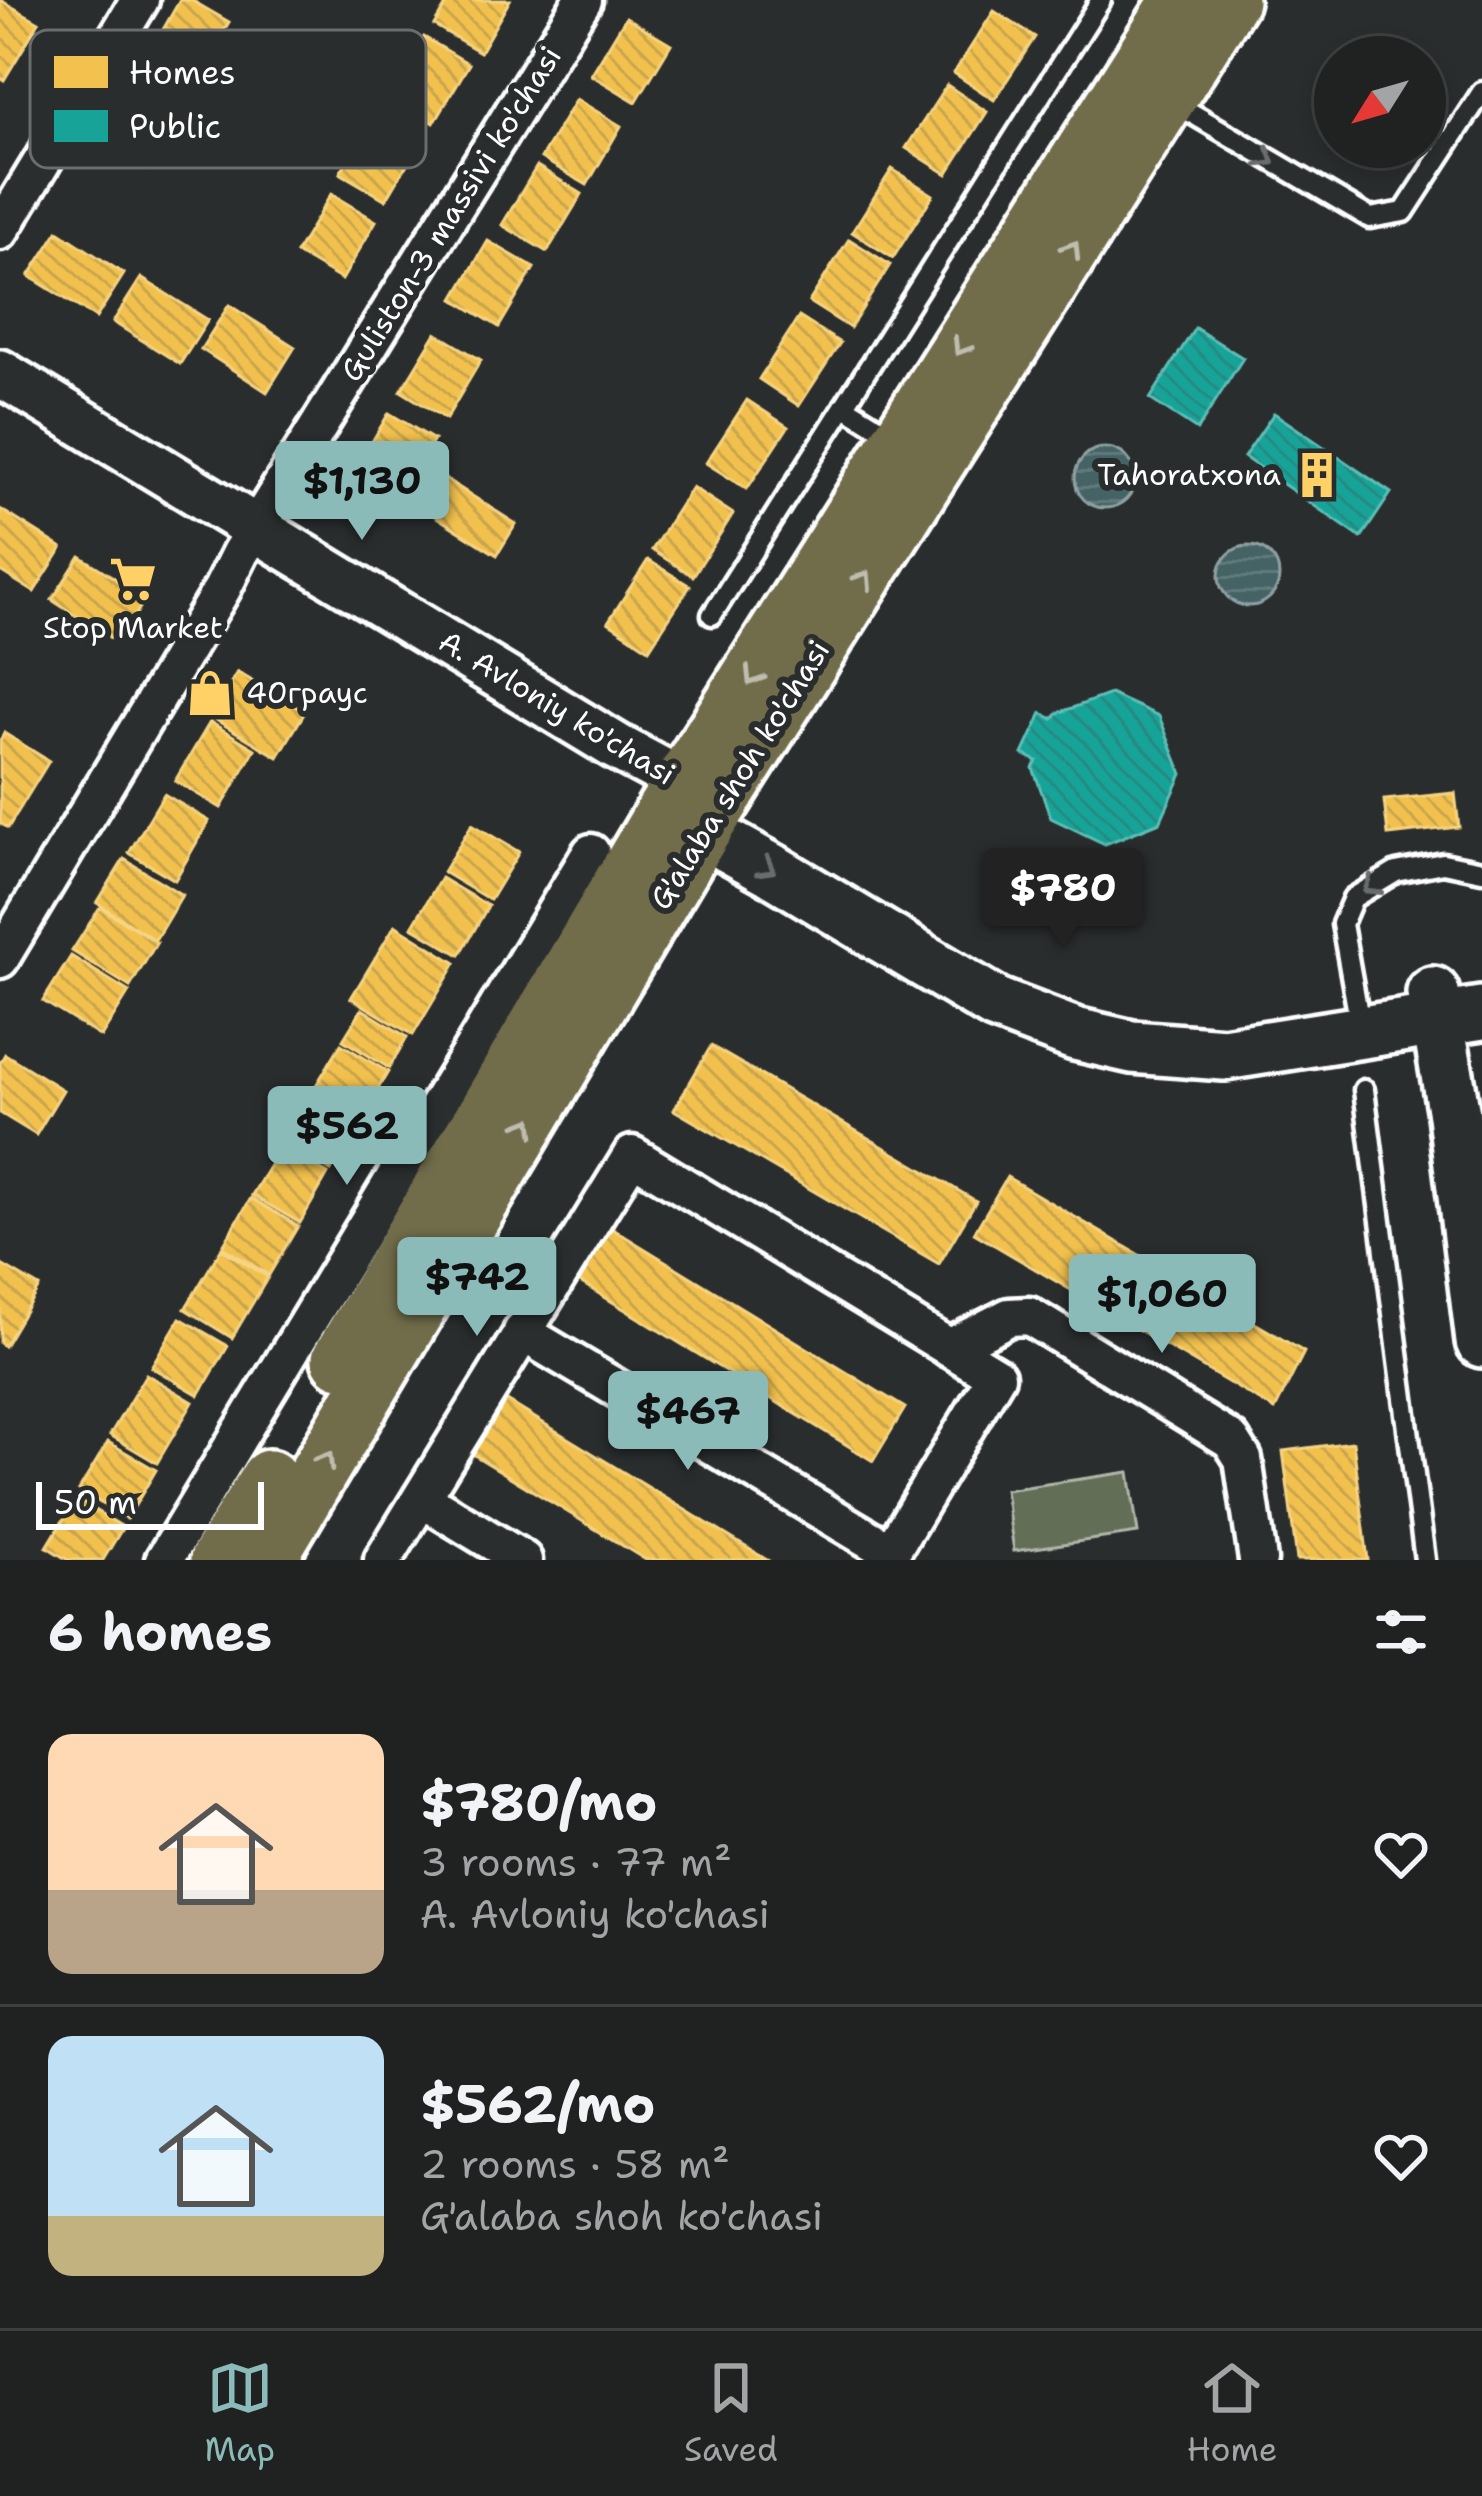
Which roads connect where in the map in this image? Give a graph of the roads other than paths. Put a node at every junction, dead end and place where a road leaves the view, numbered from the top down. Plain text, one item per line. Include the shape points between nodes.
1 (140, 0) edge
2 (583, 0) edge
3 (1101, 0) edge
4 (1229, 0) edge
5 (1174, 11) edge
6 (122, 30) edge
7 (1116, 61) dead end
8 (1482, 92) edge
9 (1167, 98) junction
10 (1074, 127) dead end
11 (38, 168) edge
12 (1062, 188) junction
13 (0, 231) edge
14 (0, 373) edge
15 (0, 406) edge
16 (844, 406) junction
17 (902, 442) junction
18 (249, 540) junction
19 (712, 615) dead end
20 (693, 807) junction
21 (591, 853) dead end
22 (1482, 871) edge
23 (11, 915) edge
24 (0, 959) edge
25 (1466, 1001) edge
26 (1357, 1007) junction
27 (519, 1014) junction
28 (1364, 1090) dead end
29 (523, 1332) junction
30 (1482, 1341) edge
31 (949, 1348) junction
32 (421, 1498) junction
33 (889, 1556) edge
34 (164, 1560) edge
35 (219, 1560) edge
36 (266, 1560) edge
37 (383, 1560) edge
38 (523, 1560) edge
39 (1258, 1560) edge
40 (1425, 1560) edge

1 - 6 street
2 - 18 street, Guliston-3 massivi ko'chasi
3 - 16 lane
4 - 9 main road, G'alaba shoh ko'chasi
5 - 7 lane
5 - 12 main road, G'alaba shoh ko'chasi
9 -> 8 lane via 1370,218 1404,212
20 -> 9 main road, G'alaba shoh ko'chasi
10 - 12 lane
11 - 13 street
12 -> 17 main road, G'alaba shoh ko'chasi
14 - 18 street, A. Avloniy ko'chasi
15 - 18 street, A. Avloniy ko'chasi
16 - 17 lane
16 - 19 lane
17 -> 20 main road, G'alaba shoh ko'chasi
18 - 20 street, A. Avloniy ko'chasi via 617,746
18 - 23 street, Guliston-3 massivi ko'chasi
20 -> 25 main road, A. Avloniy ko'chasi via 996,1004 1075,1034 1225,1054
20 - 26 main road, A. Avloniy ko'chasi via 1067,1001 1213,1026
20 - 27 main road, G'alaba shoh ko'chasi
36 -> 20 main road, G'alaba shoh ko'chasi
21 - 27 street
22 -> 26 lane via 1443,863 1396,872 1353,898 1342,924
23 - 24 street, Guliston-3 massivi ko'chasi
25 - 26 main road, A. Avloniy ko'chasi
25 - 30 main road via 1454,1115
27 - 34 street
27 - 35 main road, G'alaba shoh ko'chasi
28 - 40 lane
29 - 31 street via 632,1155
29 - 32 street
29 - 33 street
31 - 33 street via 996,1376
31 - 39 street via 1009,1317 1029,1316 1231,1441 1244,1459
32 - 37 street
32 - 38 street

